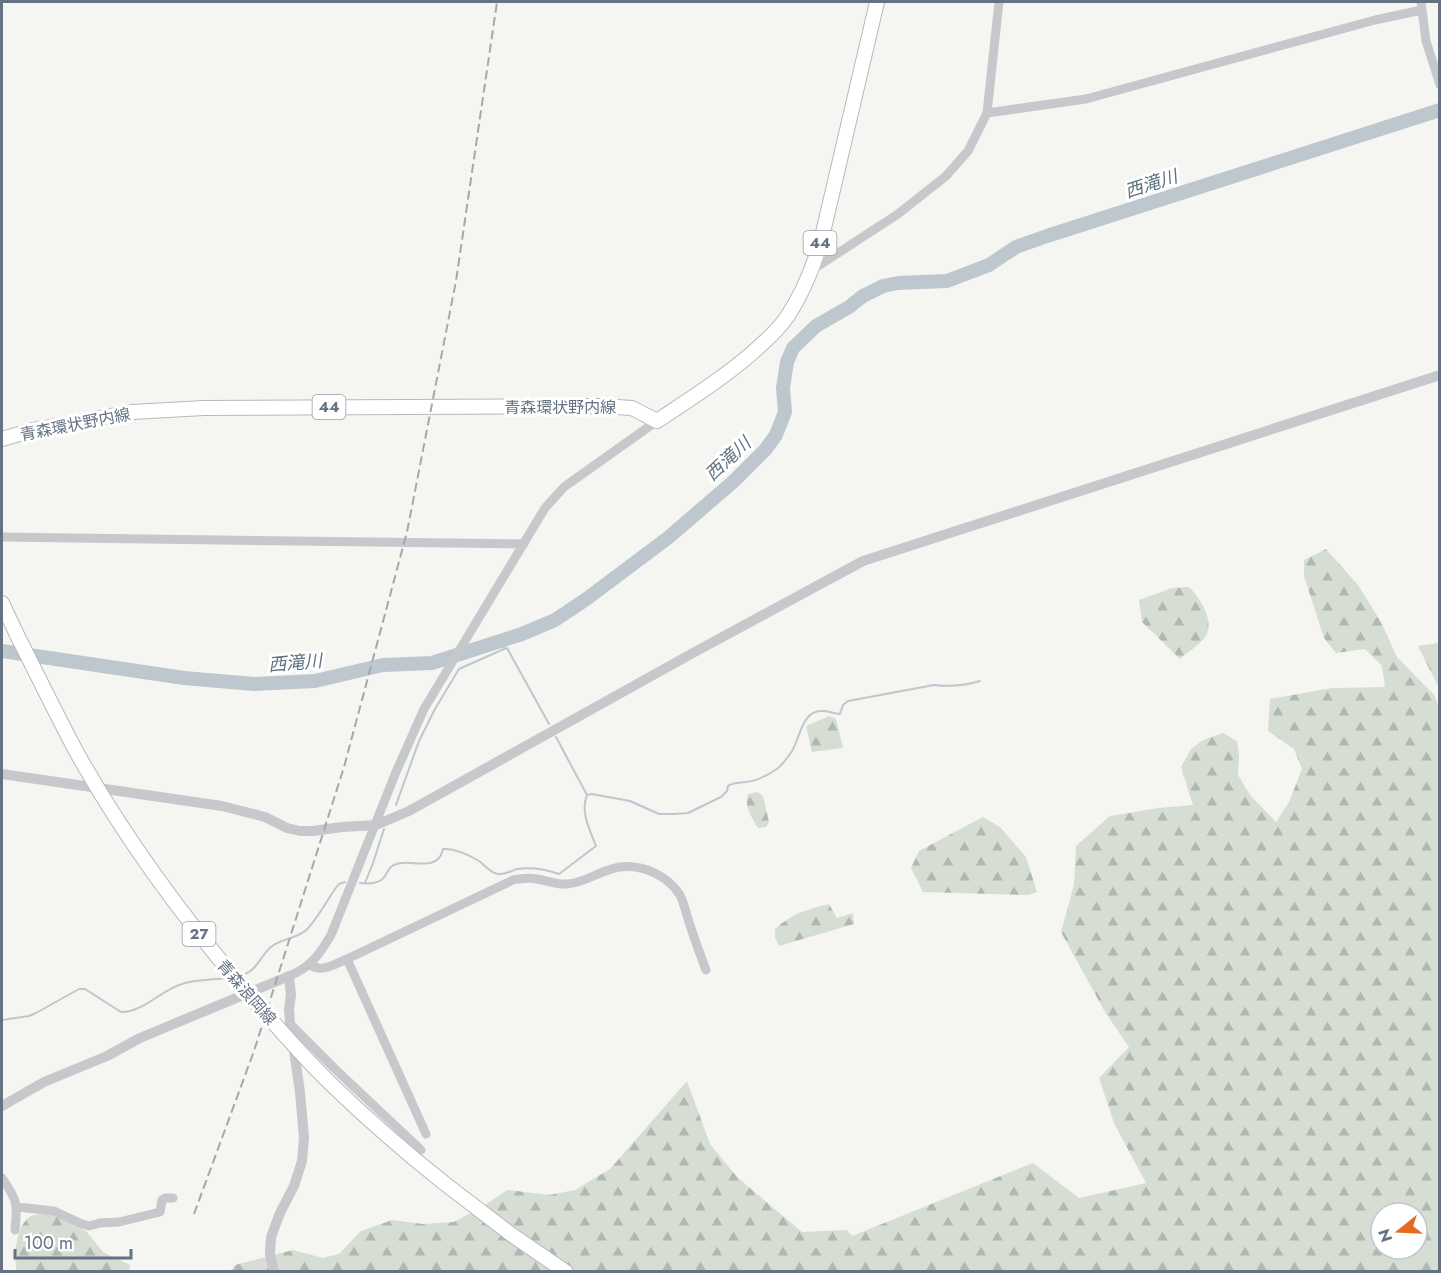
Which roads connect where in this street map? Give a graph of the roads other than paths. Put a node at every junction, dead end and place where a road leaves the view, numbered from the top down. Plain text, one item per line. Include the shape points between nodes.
1 (877, 2) edge
2 (999, 2) edge
3 (1421, 6) edge
4 (1440, 85) edge
5 (987, 113) junction
6 (812, 270) junction
7 (1440, 375) edge
8 (657, 421) junction
9 (2, 439) edge
10 (2, 537) edge
11 (524, 544) junction
12 (2, 603) edge
13 (2, 774) edge
14 (376, 825) junction
15 (347, 959) junction
16 (310, 965) junction
17 (706, 970) dead end
18 (289, 976) junction
19 (290, 1024) junction
20 (2, 1106) edge
21 (426, 1134) dead end
22 (421, 1150) dead end
23 (2, 1178) edge
24 (173, 1198) dead end
25 (17, 1207) junction
26 (15, 1230) dead end
27 (274, 1272) edge
28 (566, 1272) edge

1 - 6 main road, 44
2 - 5 street
3 - 4 street via 1426,41
3 - 5 street via 1086,99
5 - 6 street via 968,152 946,176 898,214
6 - 8 main road, 44 via 786,319 772,334 749,356
7 - 14 street via 863,561 409,811
8 - 9 main road, 青森環状野内線 / 44 via 632,408 602,406 204,408 132,412
8 - 11 street via 564,487 545,508
10 - 11 street
11 - 14 street via 424,709
12 - 28 main road, 青森浪岡線 / 27, bridge via 78,754 119,822 223,964 330,1083 402,1149
13 - 14 street via 222,806 300,831
14 - 16 street via 331,935
15 - 16 street via 325,968
15 - 17 street via 513,880 569,884 618,867 633,866 664,878 681,897
15 - 21 street
16 - 18 street
18 - 19 street
18 - 20 street via 140,1038
19 - 22 street
19 - 27 street via 304,1138 294,1186 271,1236
23 - 25 street
24 - 25 street via 162,1200 160,1212 89,1226 54,1211
25 - 26 street

